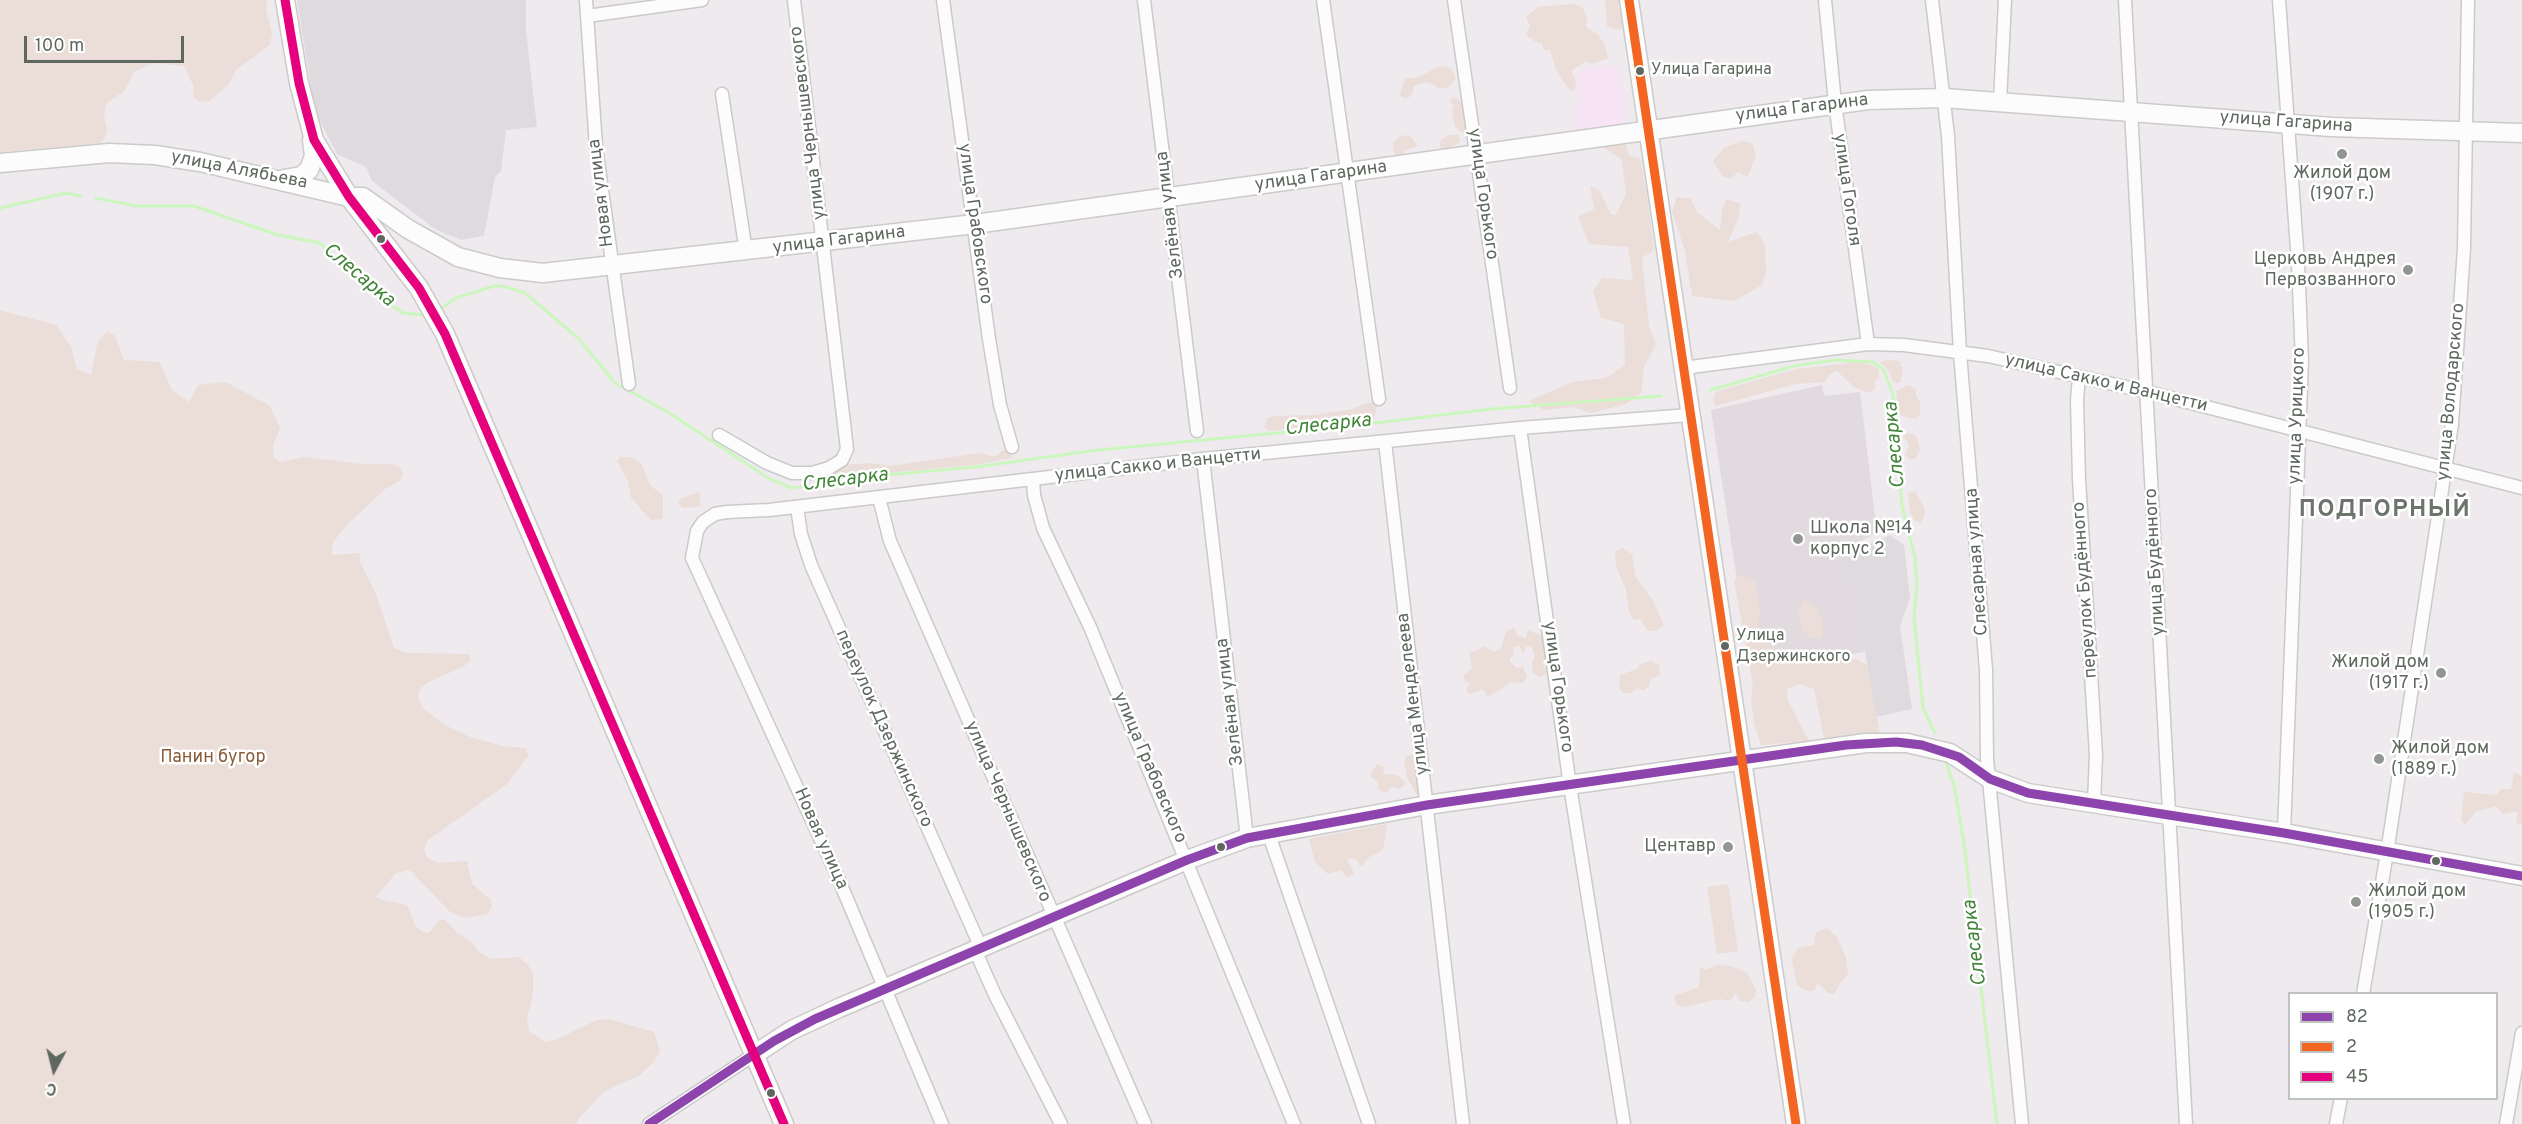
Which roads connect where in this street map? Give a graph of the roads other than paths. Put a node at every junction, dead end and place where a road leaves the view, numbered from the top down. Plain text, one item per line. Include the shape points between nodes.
1 (285, 0) edge
2 (586, 0) edge
3 (702, 0) edge
4 (794, 0) edge
5 (943, 0) edge
6 (1144, 0) edge
7 (1323, 0) edge
8 (1454, 0) edge
9 (1629, 0) edge
10 (1825, 0) edge
11 (1932, 0) edge
12 (2005, 0) edge
13 (2125, 0) edge
14 (2279, 0) edge
15 (2468, 0) edge
16 (587, 16) junction
17 (722, 94) dead end
18 (1944, 98) junction
19 (2000, 102) junction
20 (1835, 103) junction
21 (2133, 112) junction
22 (2288, 123) junction
23 (1647, 129) junction
24 (311, 132) junction
25 (2465, 132) junction
26 (2522, 133) edge
27 (1477, 154) junction
28 (0, 163) edge
29 (1347, 174) junction
30 (277, 179) junction
31 (349, 197) junction
32 (1169, 199) junction
33 (975, 224) junction
34 (408, 229) junction
35 (822, 242) junction
36 (387, 246) junction
37 (746, 252) junction
38 (611, 267) junction
39 (1868, 344) junction
40 (1960, 353) junction
41 (1683, 368) junction
42 (2079, 377) junction
43 (629, 384) dead end
44 (1510, 388) dead end
45 (2148, 392) junction
46 (1379, 399) dead end
47 (1689, 415) junction
48 (1520, 428) junction
49 (2299, 430) junction
50 (1197, 431) dead end
51 (718, 435) dead end
52 (1385, 442) junction
53 (1012, 447) dead end
54 (1203, 459) junction
55 (2446, 470) junction
56 (1033, 480) junction
57 (2522, 488) edge
58 (879, 498) junction
59 (797, 507) junction
60 (692, 558) joint
61 (1741, 759) junction
62 (1990, 779) junction
63 (1570, 786) junction
64 (2094, 803) junction
65 (1427, 806) junction
66 (2168, 815) junction
67 (1268, 832) junction
68 (2284, 833) junction
69 (1247, 838) junction
70 (2387, 853) junction
71 (1187, 860) junction
72 (2522, 876) edge
73 (1053, 917) junction
74 (978, 949) junction
75 (886, 988) junction
76 (2363, 992) edge
77 (2522, 1033) edge
78 (755, 1054) junction
79 (2341, 1100) edge
80 (649, 1124) edge
81 (784, 1124) edge
82 (942, 1124) edge
83 (1061, 1124) edge
84 (1145, 1124) edge
85 (1294, 1124) edge
86 (1369, 1124) edge
87 (1463, 1124) edge
88 (1624, 1124) edge
89 (1796, 1124) edge
90 (2022, 1124) edge
91 (2186, 1124) edge
92 (2336, 1124) edge
93 (2506, 1124) edge

1 - 24 main road via 298,83
2 - 16 street, Новая улица
3 - 16 street
4 - 35 street, улица Чернышевского
5 - 33 street, улица Грабовского
6 - 32 street, Зелёная улица
7 - 29 street
8 - 27 street, улица Горького
9 - 23 main road
10 - 20 street, улица Гоголя
11 - 18 street, Слесарная улица
12 - 19 street
13 - 21 street, улица Будённого
14 - 22 street, улица Урицкого
15 - 25 street, улица Володарского
16 - 38 street, Новая улица via 596,147
17 - 37 street
18 - 19 main road, улица Гагарина
18 - 20 main road, улица Гагарина
18 - 40 street, Слесарная улица
19 - 21 main road, улица Гагарина
20 - 23 main road, улица Гагарина
20 - 39 street, улица Гоголя
21 - 22 main road, улица Гагарина
21 - 45 street, улица Будённого
22 - 25 main road, улица Гагарина
22 - 49 street, улица Урицкого via 2300,302
23 - 27 main road, улица Гагарина
23 - 41 main road
24 - 30 main road via 314,156 309,170 297,177
24 - 31 main road
25 - 26 main road, улица Гагарина
25 - 55 street, улица Володарского via 2459,337
27 - 29 main road, улица Гагарина
27 - 44 street, улица Горького
28 - 30 main road, улица Алябьева via 109,153 155,155
29 - 32 main road, улица Гагарина
29 - 46 street
30 - 31 main road, улица Алябьева
31 - 34 main road, улица Гагарина via 363,196
31 - 36 main road
32 - 33 main road, улица Гагарина
32 - 50 street, Зелёная улица
33 - 35 main road, улица Гагарина
33 - 53 street, улица Грабовского via 996,381
34 - 36 main road via 392,231
34 - 38 main road, улица Гагарина via 458,257 500,268 543,273
35 - 37 main road, улица Гагарина
35 - 51 street, улица Чернышевского via 847,435 842,460 812,473 792,473
36 - 78 main road via 427,300 445,334
37 - 38 main road, улица Гагарина
38 - 43 street, Новая улица
39 - 40 street, улица Сакко и Ванцетти
39 - 41 street, улица Сакко и Ванцетти
40 - 42 street, улица Сакко и Ванцетти
40 - 62 street, Слесарная улица via 1985,658
41 - 47 main road
42 - 45 street, улица Сакко и Ванцетти
42 - 64 street, переулок Будённого via 2079,479 2096,755
45 - 49 street, улица Сакко и Ванцетти
45 - 66 street, улица Будённого
47 - 48 street, улица Сакко и Ванцетти
47 - 61 main road
48 - 52 street, улица Сакко и Ванцетти
48 - 63 street, улица Горького
49 - 55 street, улица Сакко и Ванцетти
49 - 68 street, улица Урицкого
52 - 54 street, улица Сакко и Ванцетти
52 - 65 street, улица Менделеева
54 - 56 street, улица Сакко и Ванцетти
54 - 69 street, Зелёная улица
55 - 57 street, улица Сакко и Ванцетти
55 - 70 street, улица Володарского
56 - 58 street, улица Сакко и Ванцетти
56 - 71 street, улица Грабовского via 1043,528 1090,627
58 - 59 street, улица Сакко и Ванцетти
58 - 73 street, улица Чернышевского via 890,541
59 - 60 street, улица Сакко и Ванцетти via 715,514 697,531
59 - 74 street, переулок Дзержинского via 814,572
60 - 75 street, Новая улица
61 - 62 main road via 1896,742 1950,753
61 - 63 main road
61 - 89 main road
62 - 64 main road via 2028,793
62 - 90 street, Слесарная улица
63 - 65 main road
63 - 88 street, улица Горького
64 - 66 main road
65 - 67 main road
65 - 87 street, улица Менделеева
66 - 68 main road
66 - 91 street, улица Будённого
67 - 69 main road
67 - 86 street
68 - 70 main road
69 - 71 main road
70 - 72 main road
70 - 76 street, улица Володарского
71 - 73 main road
71 - 85 street, улица Грабовского
73 - 74 main road
73 - 84 street, улица Чернышевского
74 - 75 main road
74 - 83 street, переулок Дзержинского via 995,995
75 - 78 main road via 792,1030
75 - 82 street, Новая улица
77 - 93 street
78 - 80 street
78 - 81 main road
79 - 92 street

